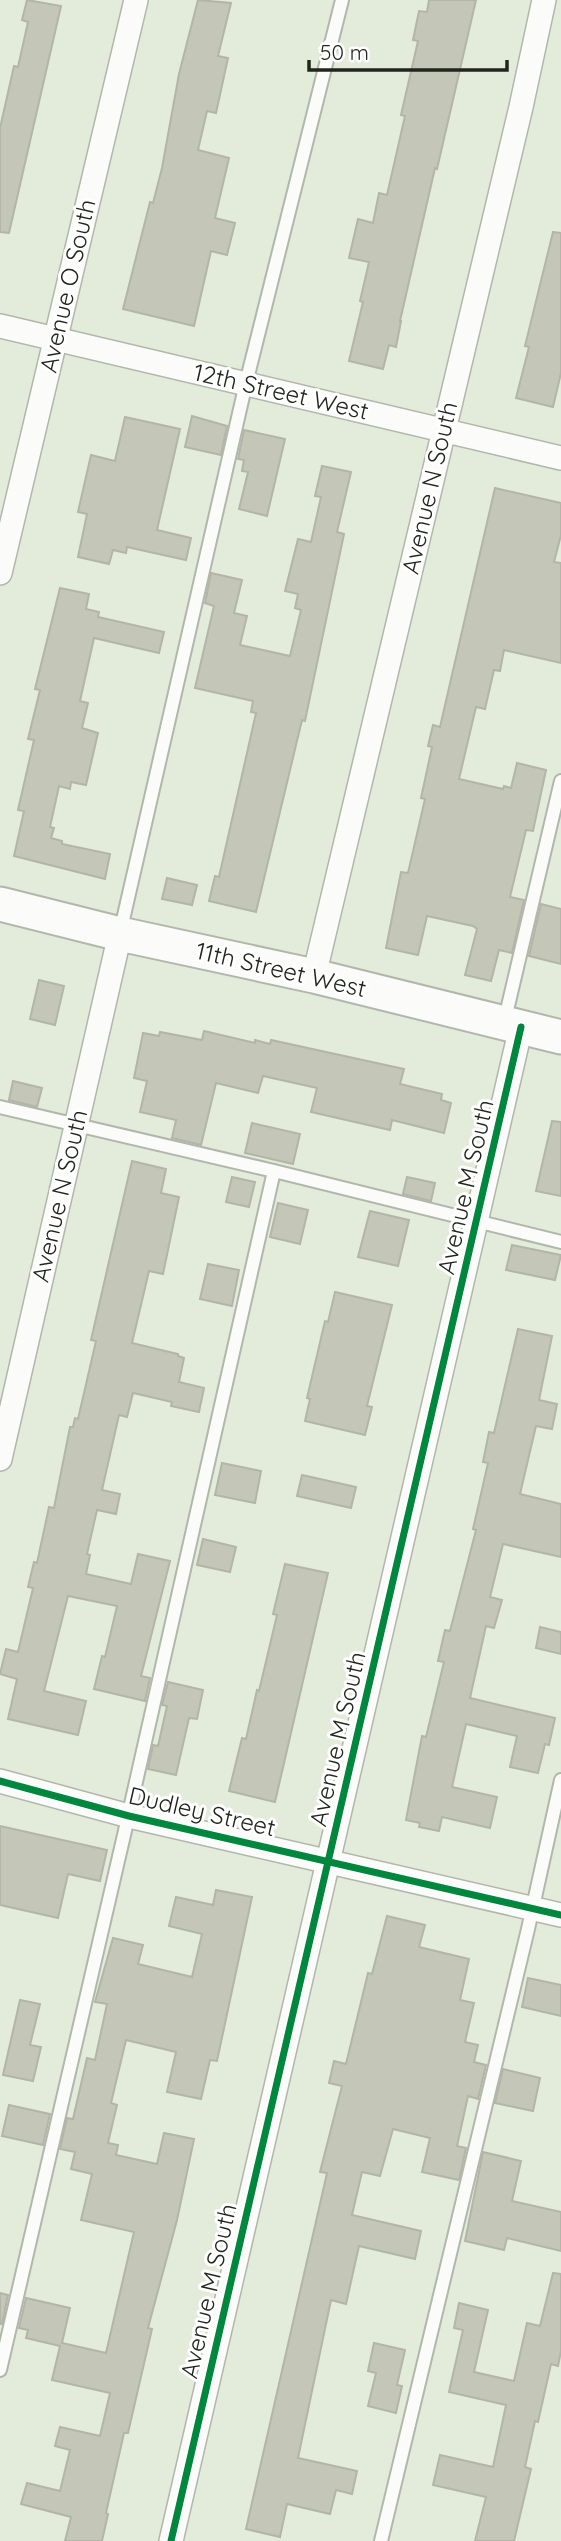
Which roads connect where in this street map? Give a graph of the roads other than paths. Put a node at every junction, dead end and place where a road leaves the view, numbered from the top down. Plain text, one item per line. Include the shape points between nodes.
1 (136, 0) edge
2 (342, 0) edge
3 (544, 0) edge
4 (0, 327) edge
5 (55, 339) junction
6 (246, 383) junction
7 (444, 429) junction
8 (561, 458) edge
9 (0, 573) edge
10 (561, 781) edge
11 (0, 904) edge
12 (120, 934) junction
13 (314, 976) junction
14 (513, 1025) junction
15 (561, 1037) edge
16 (0, 1107) edge
17 (76, 1125) junction
18 (274, 1171) junction
19 (478, 1223) junction
20 (561, 1242) edge
21 (0, 1459) edge
22 (561, 1780) edge
23 (0, 1781) edge
24 (129, 1816) junction
25 (330, 1860) junction
26 (532, 1908) junction
27 (561, 1914) edge
28 (0, 2370) edge
29 (171, 2541) edge
30 (381, 2541) edge

1 - 5 street, Avenue O South
2 - 6 lane
3 - 7 street, Avenue N South
4 - 5 street, 12th Street West
5 - 6 street, 12th Street West
5 - 9 street, Avenue O South
6 - 7 street, 12th Street West
6 - 12 lane
7 - 8 street, 12th Street West
7 - 13 street, Avenue N South
10 - 14 lane
11 - 12 street, 11th Street West
12 - 13 street, 11th Street West
12 - 17 street, Avenue N South
13 - 14 street, 11th Street West
14 - 15 street, 11th Street West
14 - 19 street, Avenue M South
16 - 17 lane
17 - 18 lane
17 - 21 street, Avenue N South
18 - 19 lane
18 - 24 lane
19 - 20 lane
19 - 25 street, Avenue M South
22 - 26 lane
23 - 24 street, Dudley Street
24 - 25 street, Dudley Street
24 - 28 lane
25 - 26 street, Dudley Street
25 - 29 street, Avenue M South
26 - 27 street, Dudley Street
26 - 30 lane

